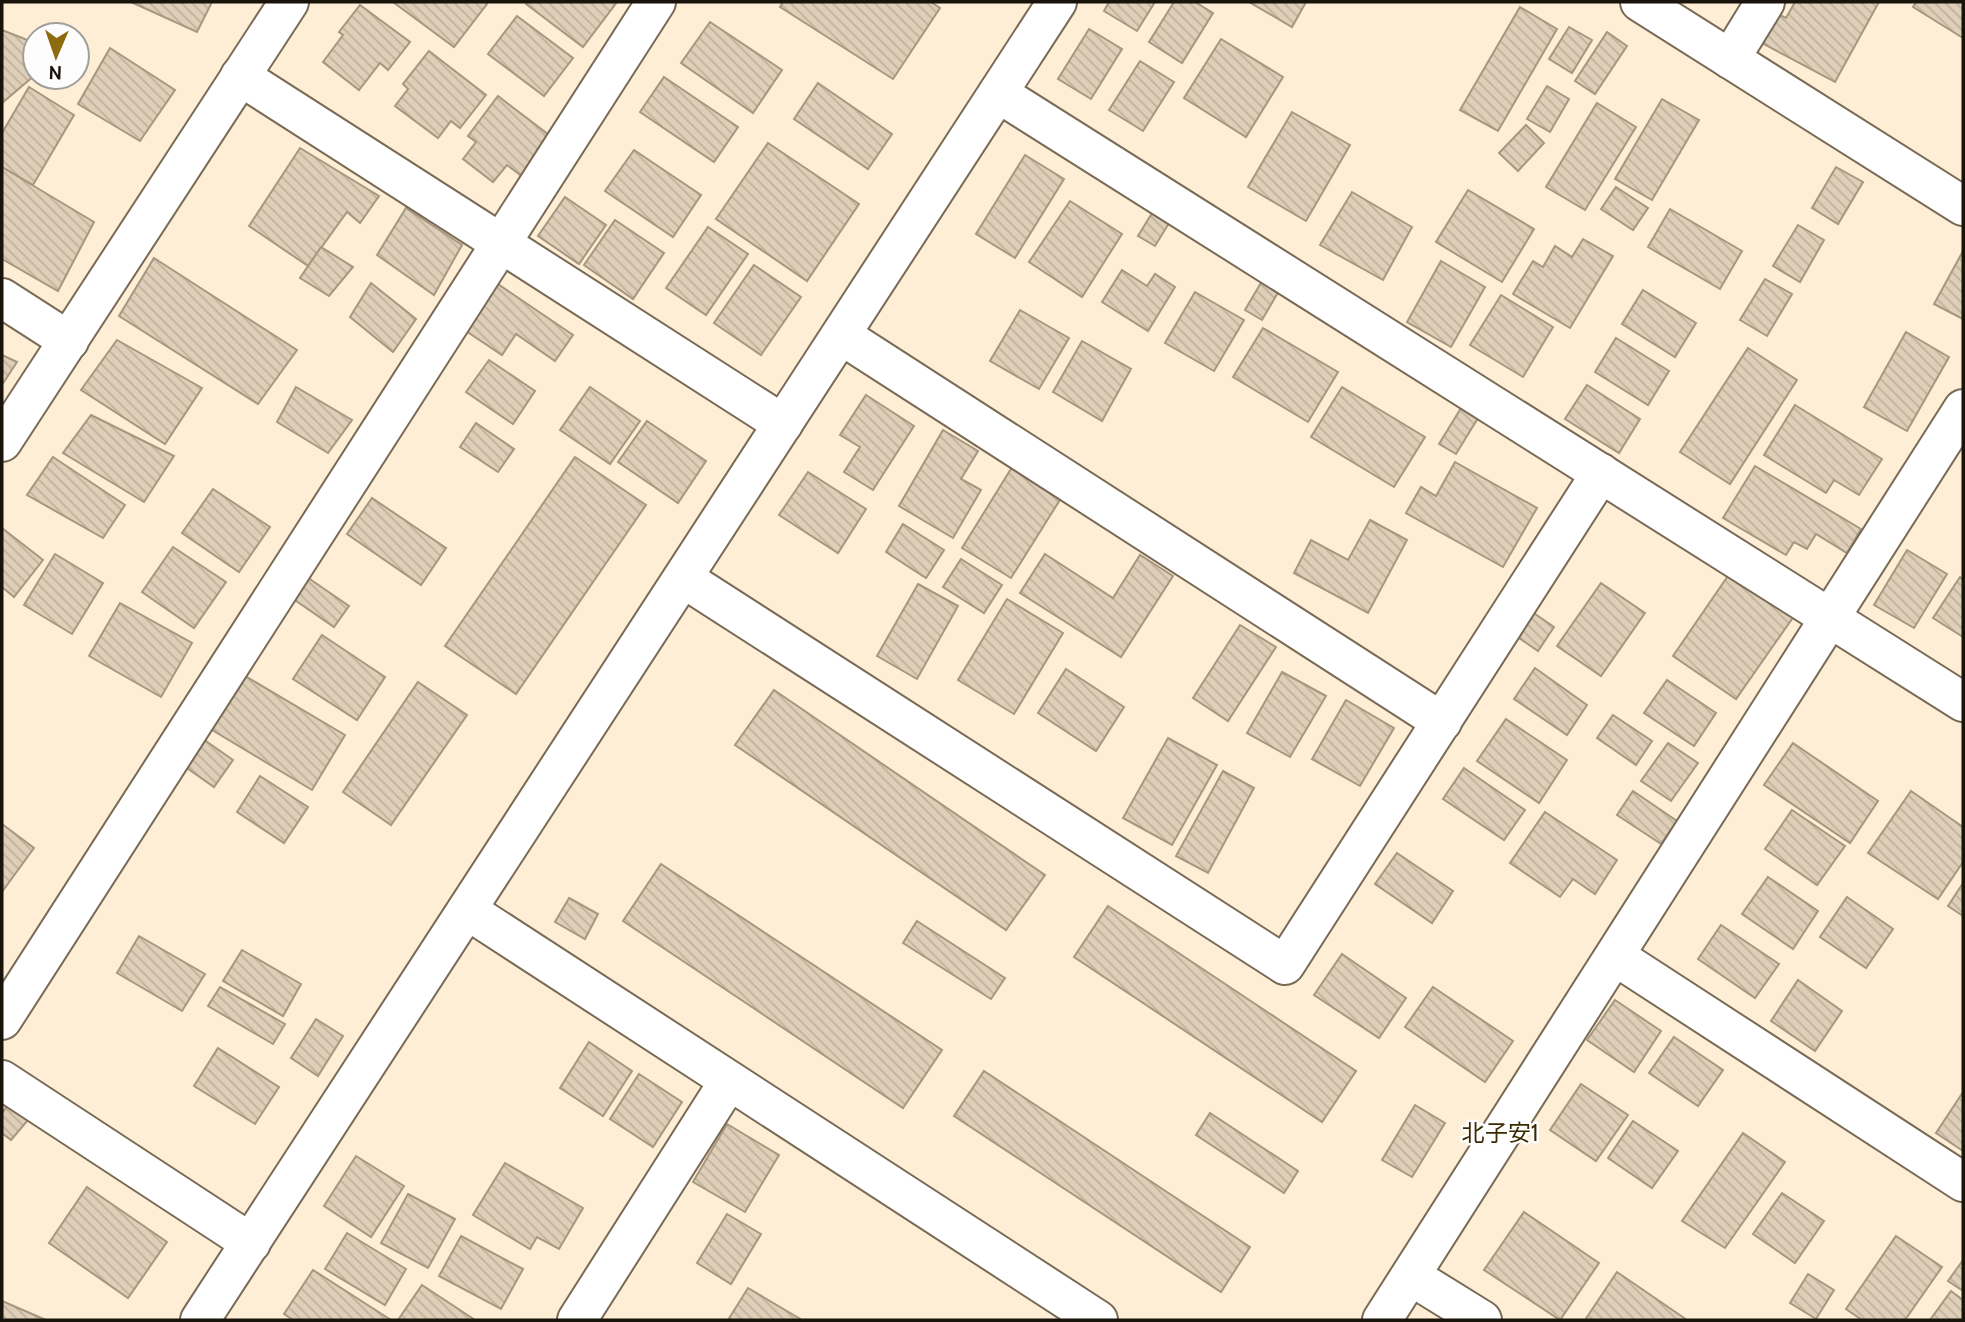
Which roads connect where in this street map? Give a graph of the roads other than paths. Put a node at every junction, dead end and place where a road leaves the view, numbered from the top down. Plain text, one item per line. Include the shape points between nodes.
1 (289, 2) edge
2 (656, 2) edge
3 (1057, 2) edge
4 (1640, 2) edge
5 (1765, 2) edge
6 (1730, 59) junction
7 (240, 76) junction
8 (999, 93) junction
9 (1963, 206) edge
10 (500, 243) junction
11 (2, 298) edge
12 (841, 335) junction
13 (69, 341) junction
14 (1963, 409) edge
15 (783, 424) junction
16 (2, 443) edge
17 (1601, 473) junction
18 (683, 578) junction
19 (1830, 618) junction
20 (1963, 702) edge
21 (1442, 722) junction
22 (467, 910) junction
23 (1615, 956) junction
24 (2, 1020) edge
25 (2, 1080) edge
26 (729, 1081) junction
27 (1963, 1182) edge
28 (251, 1243) junction
29 (1410, 1276) junction
30 (1058, 1310) edge
31 (200, 1320) edge
32 (577, 1320) edge
33 (1098, 1320) edge
34 (1382, 1320) edge
35 (1482, 1320) edge

1 - 7 street
2 - 10 street
3 - 8 street
4 - 6 street
5 - 6 street
6 - 9 street
7 - 10 street
7 - 13 street
8 - 12 street
8 - 17 street
10 - 15 street
10 - 24 street
11 - 13 street
12 - 15 street
12 - 21 street
13 - 16 street
14 - 19 street
15 - 18 street
17 - 19 street
17 - 21 street
18 - 21 street via 1286,965
18 - 22 street
19 - 20 street
19 - 23 street
22 - 26 street
22 - 28 street
23 - 27 street
23 - 29 street
25 - 28 street
26 - 30 street
26 - 32 street
28 - 31 street
29 - 34 street
29 - 35 street
30 - 33 street

